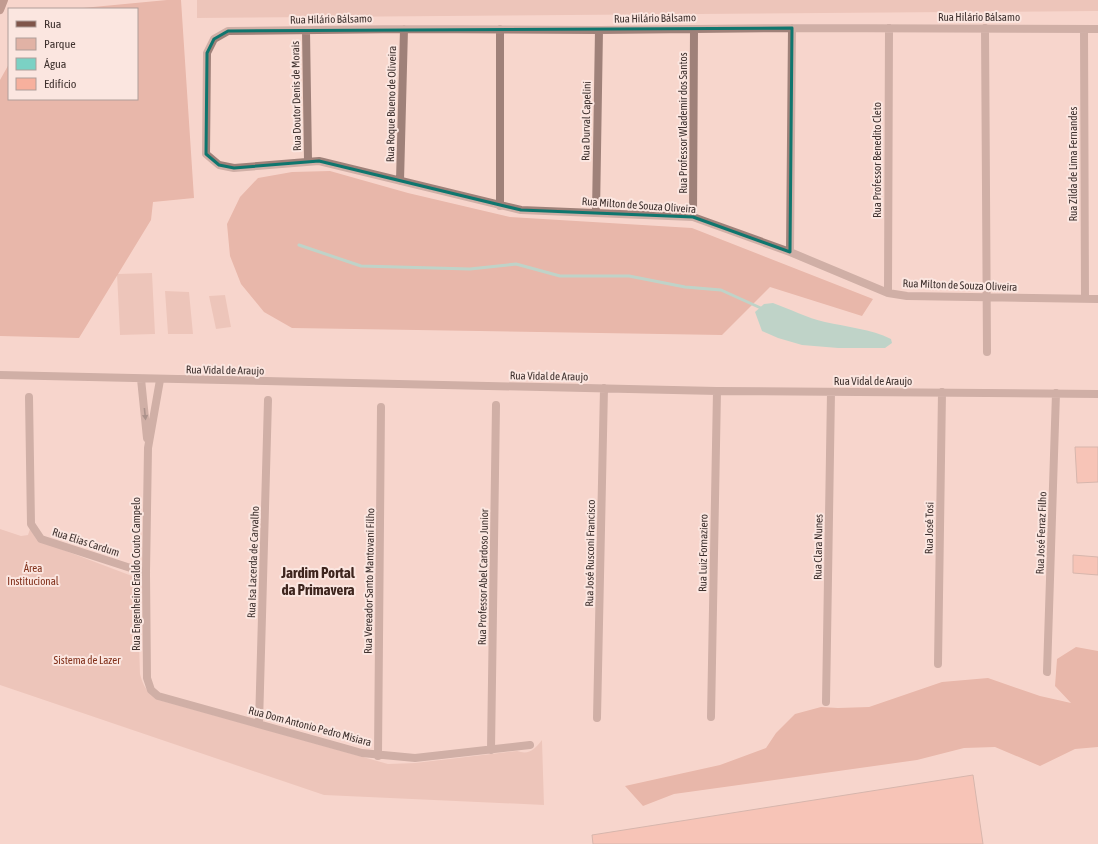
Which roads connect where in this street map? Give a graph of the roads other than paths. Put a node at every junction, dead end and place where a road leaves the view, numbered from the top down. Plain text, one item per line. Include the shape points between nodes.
1 (4, 0) edge
2 (0, 10) edge
3 (792, 28) junction
4 (889, 28) junction
5 (985, 28) junction
6 (404, 29) junction
7 (500, 29) junction
8 (694, 29) junction
9 (1084, 29) junction
10 (1098, 29) edge
11 (598, 30) junction
12 (306, 31) junction
13 (308, 161) junction
14 (219, 165) joint
15 (400, 181) junction
16 (500, 206) junction
17 (596, 212) junction
18 (693, 218) junction
19 (790, 252) junction
20 (888, 293) junction
21 (988, 297) junction
22 (1085, 299) junction
23 (1098, 299) edge
24 (987, 352) dead end
25 (0, 375) edge
26 (141, 379) junction
27 (160, 380) junction
28 (604, 388) junction
29 (717, 391) junction
30 (831, 392) junction
31 (942, 392) junction
32 (1056, 394) junction
33 (1098, 394) edge
34 (29, 397) dead end
35 (268, 400) dead end
36 (496, 405) dead end
37 (381, 406) dead end
38 (148, 448) junction
39 (146, 573) junction
40 (938, 664) dead end
41 (1047, 672) dead end
42 (158, 696) joint
43 (826, 702) dead end
44 (711, 716) dead end
45 (597, 718) dead end
46 (259, 724) junction
47 (530, 745) dead end
48 (491, 750) junction
49 (378, 756) junction

1 - 2 main road
3 - 4 street, Rua Hilário Bálsamo
3 - 8 street, Rua Hilário Bálsamo
3 - 19 street
4 - 5 street, Rua Hilário Bálsamo
4 - 20 street, Rua Professor Benedito Cleto
5 - 9 street, Rua Hilário Bálsamo
5 - 21 street
6 - 7 street, Rua Hilário Bálsamo
6 - 12 street, Rua Hilário Bálsamo
6 - 15 street, Rua Roque Bueno de Oliveira
7 - 11 street, Rua Hilário Bálsamo
7 - 16 street
8 - 11 street, Rua Hilário Bálsamo
8 - 18 street, Rua Professor Wlademir dos Santos
9 - 10 street, Rua Hilário Bálsamo
9 - 22 street, Rua Zilda de Lima Fernandes
11 - 17 street, Rua Durval Capelini
12 - 13 street, Rua Doutor Denis de Morais
12 - 14 street, Rua Hilário Bálsamo via 228,30 214,39 207,53 206,154
13 - 14 street, Rua Milton de Souza Oliveira via 234,168
13 - 15 street, Rua Milton de Souza Oliveira via 319,161
15 - 16 street, Rua Milton de Souza Oliveira
16 - 17 street, Rua Milton de Souza Oliveira via 520,210
17 - 18 street, Rua Milton de Souza Oliveira
18 - 19 street, Rua Milton de Souza Oliveira
19 - 20 street, Rua Milton de Souza Oliveira
20 - 21 street, Rua Milton de Souza Oliveira via 907,296
21 - 22 street, Rua Milton de Souza Oliveira
21 - 24 street
22 - 23 street, Rua Milton de Souza Oliveira
25 - 26 street, Rua Vidal de Araujo
26 - 27 street, Rua Vidal de Araujo
26 -> 38 street, Rua Engenheiro Eraldo Couto Campelo
27 - 28 street, Rua Vidal de Araujo
27 - 38 street, Rua Engenheiro Eraldo Couto Campelo
28 - 29 street, Rua Vidal de Araujo
28 - 45 street, Rua José Rusconi Francisco
29 - 30 street, Rua Vidal de Araujo
29 - 44 street, Rua Luiz Fornaziero
30 - 31 street, Rua Vidal de Araujo
30 - 43 street, Rua Clara Nunes
31 - 32 street, Rua Vidal de Araujo
31 - 40 street, Rua José Tosi
32 - 33 street, Rua Vidal de Araujo
32 - 41 street, Rua José Ferraz Filho
34 - 39 street, Rua Elias Cardum via 31,524 41,539
35 - 46 street, Rua Isa Lacerda de Carvalho
36 - 48 street, Rua Professor Abel Cardoso Junior
37 - 49 street, Rua Vereador Santo Mantovani Filho
38 - 39 street, Rua Engenheiro Eraldo Couto Campelo
39 - 42 street, Rua Engenheiro Eraldo Couto Campelo via 148,678 151,690
42 - 46 street, Rua Dom Antonio Pedro Misiara
46 - 49 street, Rua Dom Antonio Pedro Misiara
47 - 48 street, Rua Dom Antonio Pedro Misiara
48 - 49 street, Rua Dom Antonio Pedro Misiara via 415,758

